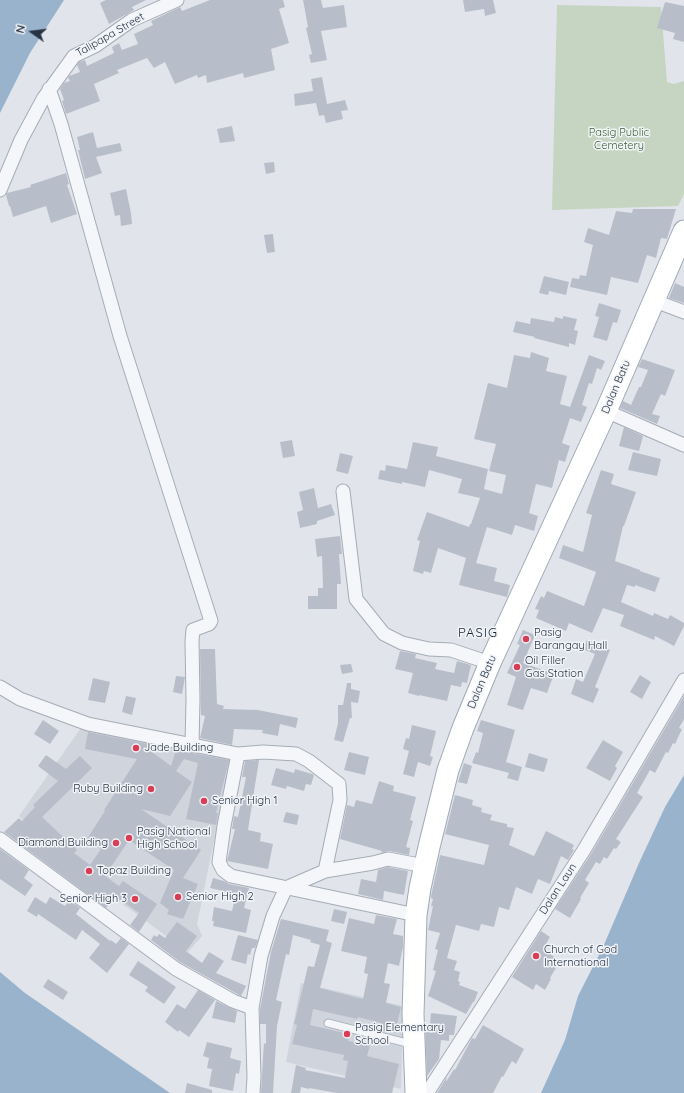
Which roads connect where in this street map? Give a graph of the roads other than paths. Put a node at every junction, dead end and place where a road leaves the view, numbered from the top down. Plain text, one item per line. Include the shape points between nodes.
1 (177, 0) edge
2 (49, 89) junction
3 (0, 190) edge
4 (684, 231) edge
5 (655, 301) junction
6 (684, 312) edge
7 (606, 412) junction
8 (684, 445) edge
9 (343, 491) dead end
10 (490, 663) junction
11 (684, 680) edge
12 (0, 686) edge
13 (192, 744) junction
14 (238, 754) junction
15 (0, 839) edge
16 (425, 866) junction
17 (325, 871) junction
18 (286, 888) junction
19 (416, 915) junction
20 (252, 1008) junction
21 (328, 1023) dead end
22 (414, 1045) junction
23 (253, 1093) edge
24 (416, 1093) edge
25 (427, 1093) edge

1 - 2 street, Talipapa Street via 132,20 95,46 74,56
2 - 3 street, Talipapa Street via 21,140
2 - 13 street via 120,336 211,621 193,630
4 - 5 main road, Dalan Batu
5 - 6 street
5 - 7 main road, Dalan Batu
7 - 8 street
7 - 10 main road, Dalan Batu
9 - 10 street via 356,599 384,634 402,644 451,650
10 - 16 main road, Dalan Batu via 448,770
11 - 25 street, Dalan Laun via 584,850
12 - 13 street via 20,699 88,724
13 - 14 street
14 - 17 street via 296,754 339,784 340,800
14 - 18 street via 218,862 223,870 232,876
15 - 20 street via 176,970 233,1001
16 - 17 street via 388,859
16 - 19 main road, Dalan Batu
17 - 18 street
18 - 19 street
18 - 20 street via 273,916 260,956
19 - 22 main road, Dalan Batu
20 - 23 street
21 - 22 lane
22 - 24 main road, Dalan Batu

